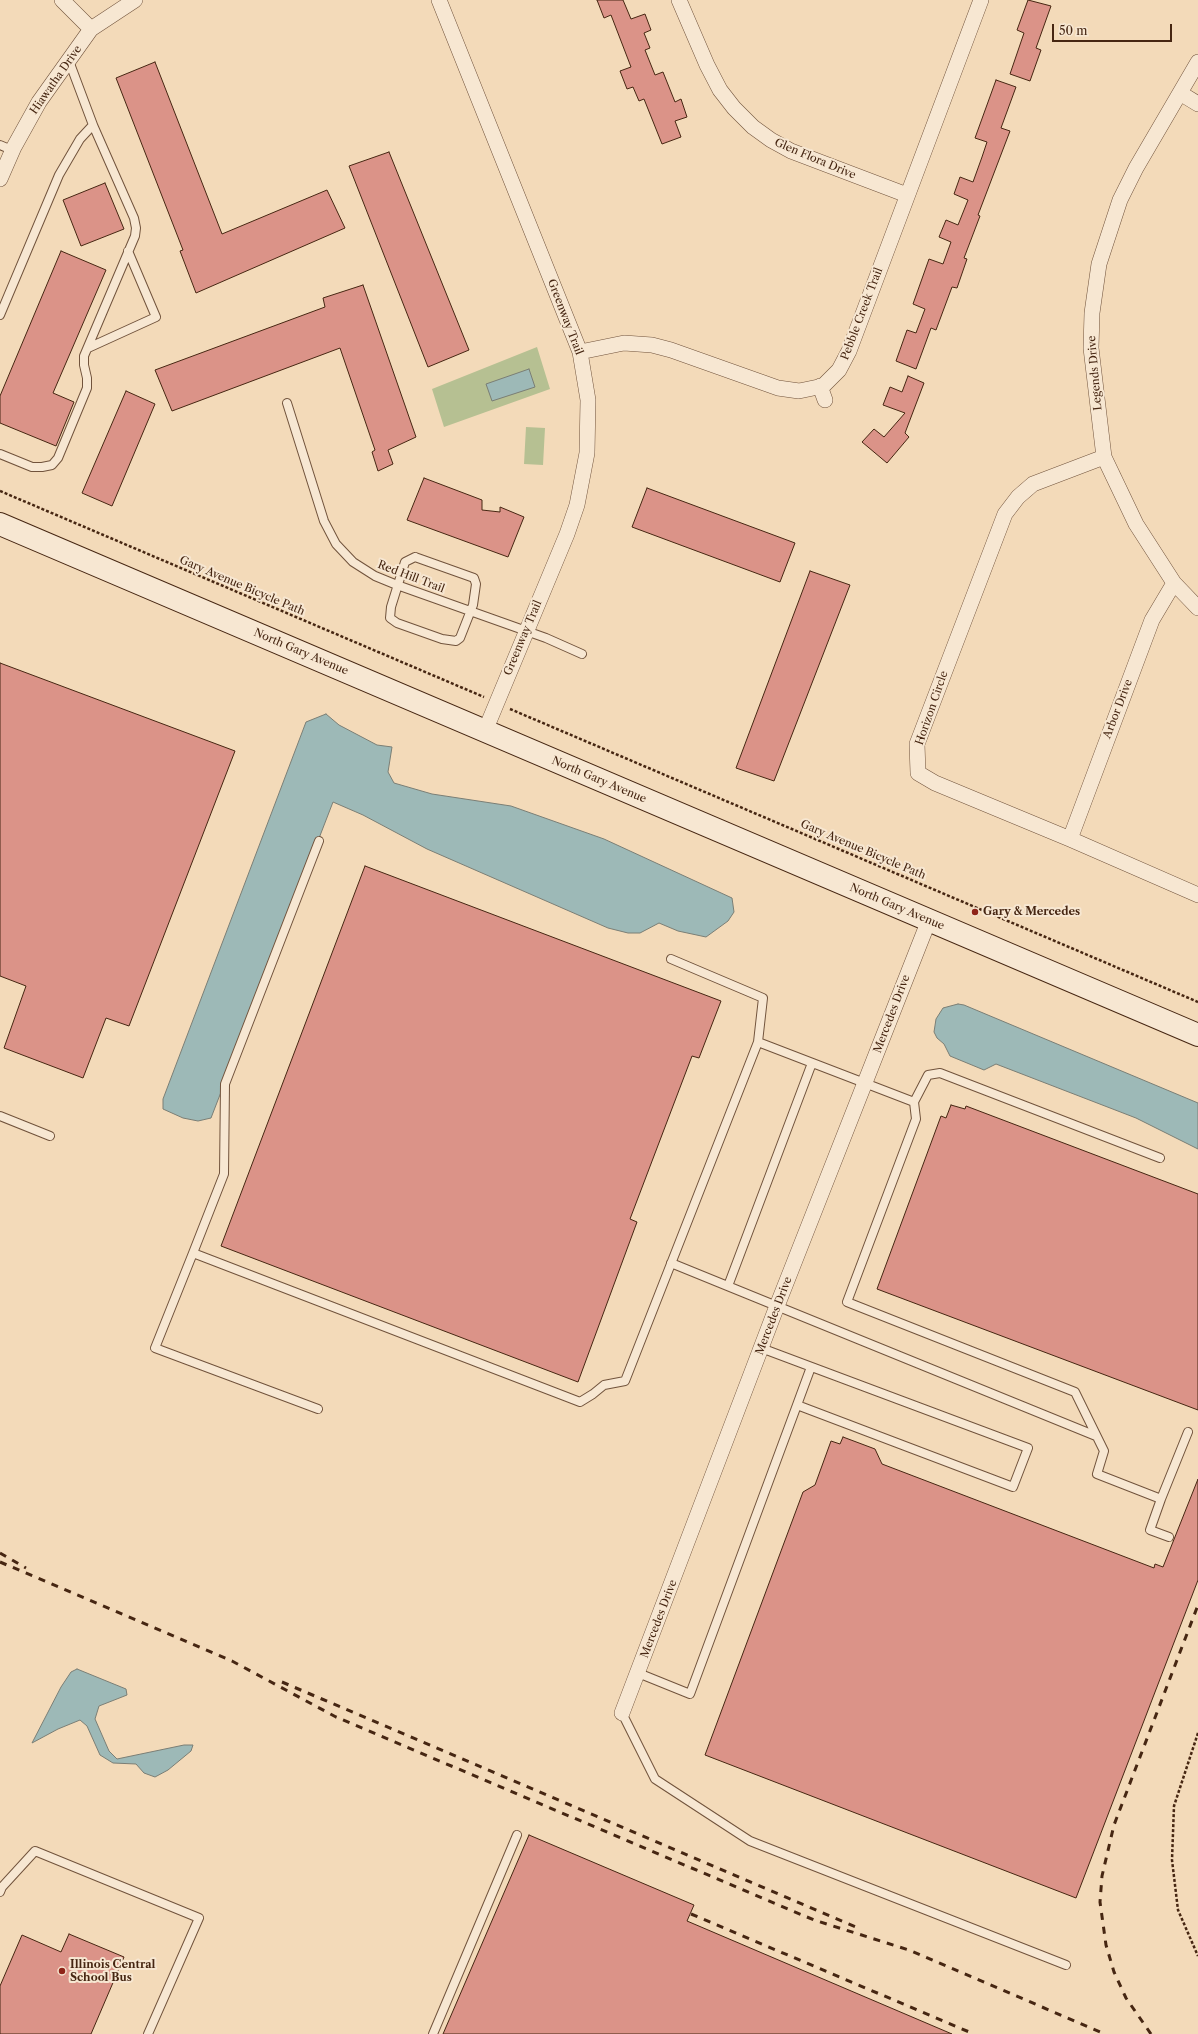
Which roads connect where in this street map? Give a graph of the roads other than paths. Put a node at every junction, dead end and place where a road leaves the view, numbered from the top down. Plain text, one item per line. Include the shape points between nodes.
1 (62, 0) edge
2 (135, 0) edge
3 (439, 0) edge
4 (679, 0) edge
5 (981, 0) edge
6 (91, 29) junction
7 (69, 61) junction
8 (1198, 62) edge
9 (1180, 93) junction
10 (1198, 104) edge
11 (93, 124) junction
12 (6, 148) edge
13 (0, 180) edge
14 (907, 195) junction
15 (128, 251) junction
16 (0, 315) edge
17 (88, 348) junction
18 (580, 352) junction
19 (820, 386) junction
20 (825, 400) dead end
21 (287, 403) dead end
22 (0, 454) edge
23 (1104, 457) junction
24 (0, 524) edge
25 (1174, 582) junction
26 (397, 585) junction
27 (1198, 608) edge
28 (470, 611) junction
29 (526, 631) junction
30 (582, 654) dead end
31 (485, 731) junction
32 (1070, 839) junction
33 (320, 841) dead end
34 (1198, 895) edge
35 (929, 920) junction
36 (671, 959) dead end
37 (1198, 1035) edge
38 (758, 1042) junction
39 (812, 1063) junction
40 (865, 1084) junction
41 (914, 1102) junction
42 (0, 1116) edge
43 (50, 1136) dead end
44 (1160, 1158) dead end
45 (193, 1253) junction
46 (672, 1263) junction
47 (728, 1286) junction
48 (777, 1306) junction
49 (761, 1348) junction
50 (811, 1366) junction
51 (797, 1405) junction
52 (318, 1409) dead end
53 (1188, 1432) dead end
54 (1096, 1436) junction
55 (1161, 1499) junction
56 (1169, 1537) dead end
57 (638, 1673) junction
58 (622, 1713) joint
59 (517, 1835) dead end
60 (0, 1892) edge
61 (1066, 1966) dead end
62 (148, 2034) edge
63 (433, 2034) edge

1 - 6 street
2 - 6 street, Hiawatha Drive
3 - 18 street, Greenway Trail
4 - 14 street, Glen Flora Drive via 720,90 753,127 792,151
5 - 14 street, Pebble Creek Trail
6 - 7 street, Hiawatha Drive
7 - 11 lane
7 - 12 street, Hiawatha Drive
8 - 9 street, Legends Drive
9 - 10 street
9 - 23 street, Legends Drive via 1120,200 1099,264 1092,313 1091,348
11 - 15 lane via 134,218 136,228
11 - 16 lane via 80,139 60,175
12 - 13 street, Hiawatha Drive
14 - 19 street, Pebble Creek Trail via 849,351 839,370
15 - 17 lane
15 - 17 lane via 156,317
17 - 22 lane via 84,356 87,388 58,458 52,465 32,467
18 - 19 street, Pebble Creek Trail via 624,343 652,345 778,388 799,391
18 - 29 street, Greenway Trail via 588,400 587,453 581,489 567,534
19 - 20 street
21 - 26 lane, Red Hill Trail via 324,521 336,544 353,562 375,576
23 - 25 street, Legends Drive via 1136,524
23 - 32 street, Horizon Circle via 1033,484 1018,497 1005,514 917,744 918,773 935,783
24 - 31 street, North Gary Avenue
25 - 27 street, Legends Drive
25 - 32 street, Arbor Drive via 1152,620
26 - 28 lane, Red Hill Trail
26 - 28 lane via 405,562 414,557 424,559 474,578 476,584
26 - 28 lane via 389,613 393,622 442,639 456,641 460,638
28 - 29 lane, Red Hill Trail
29 - 30 lane, Red Hill Trail
29 - 31 street, Greenway Trail
31 - 35 street, North Gary Avenue
32 - 34 street, Horizon Circle
33 - 45 lane via 225,1084 224,1174
35 - 37 street, North Gary Avenue
35 - 40 street, Mercedes Drive
36 - 38 lane via 763,998
38 - 39 lane
38 - 46 lane
39 - 40 lane
39 - 47 lane
40 - 41 lane
40 - 48 street, Mercedes Drive
41 - 44 lane via 928,1075 940,1073
41 - 54 lane via 916,1120 847,1302 1075,1392
42 - 43 lane
45 - 46 lane via 580,1402 604,1385 625,1381
45 - 52 lane via 155,1348
46 - 47 lane
47 - 48 lane
48 - 49 street, Mercedes Drive
48 - 54 lane
49 - 50 lane
49 - 57 street, Mercedes Drive
50 - 51 lane
50 - 51 lane via 1028,1448 1013,1487
51 - 57 lane via 690,1694
53 - 55 lane
54 - 55 lane via 1104,1451 1097,1474
55 - 56 lane via 1150,1530
57 - 58 street, Mercedes Drive
58 - 61 lane via 655,1779 750,1841
59 - 63 lane
60 - 62 lane via 35,1850 199,1918

